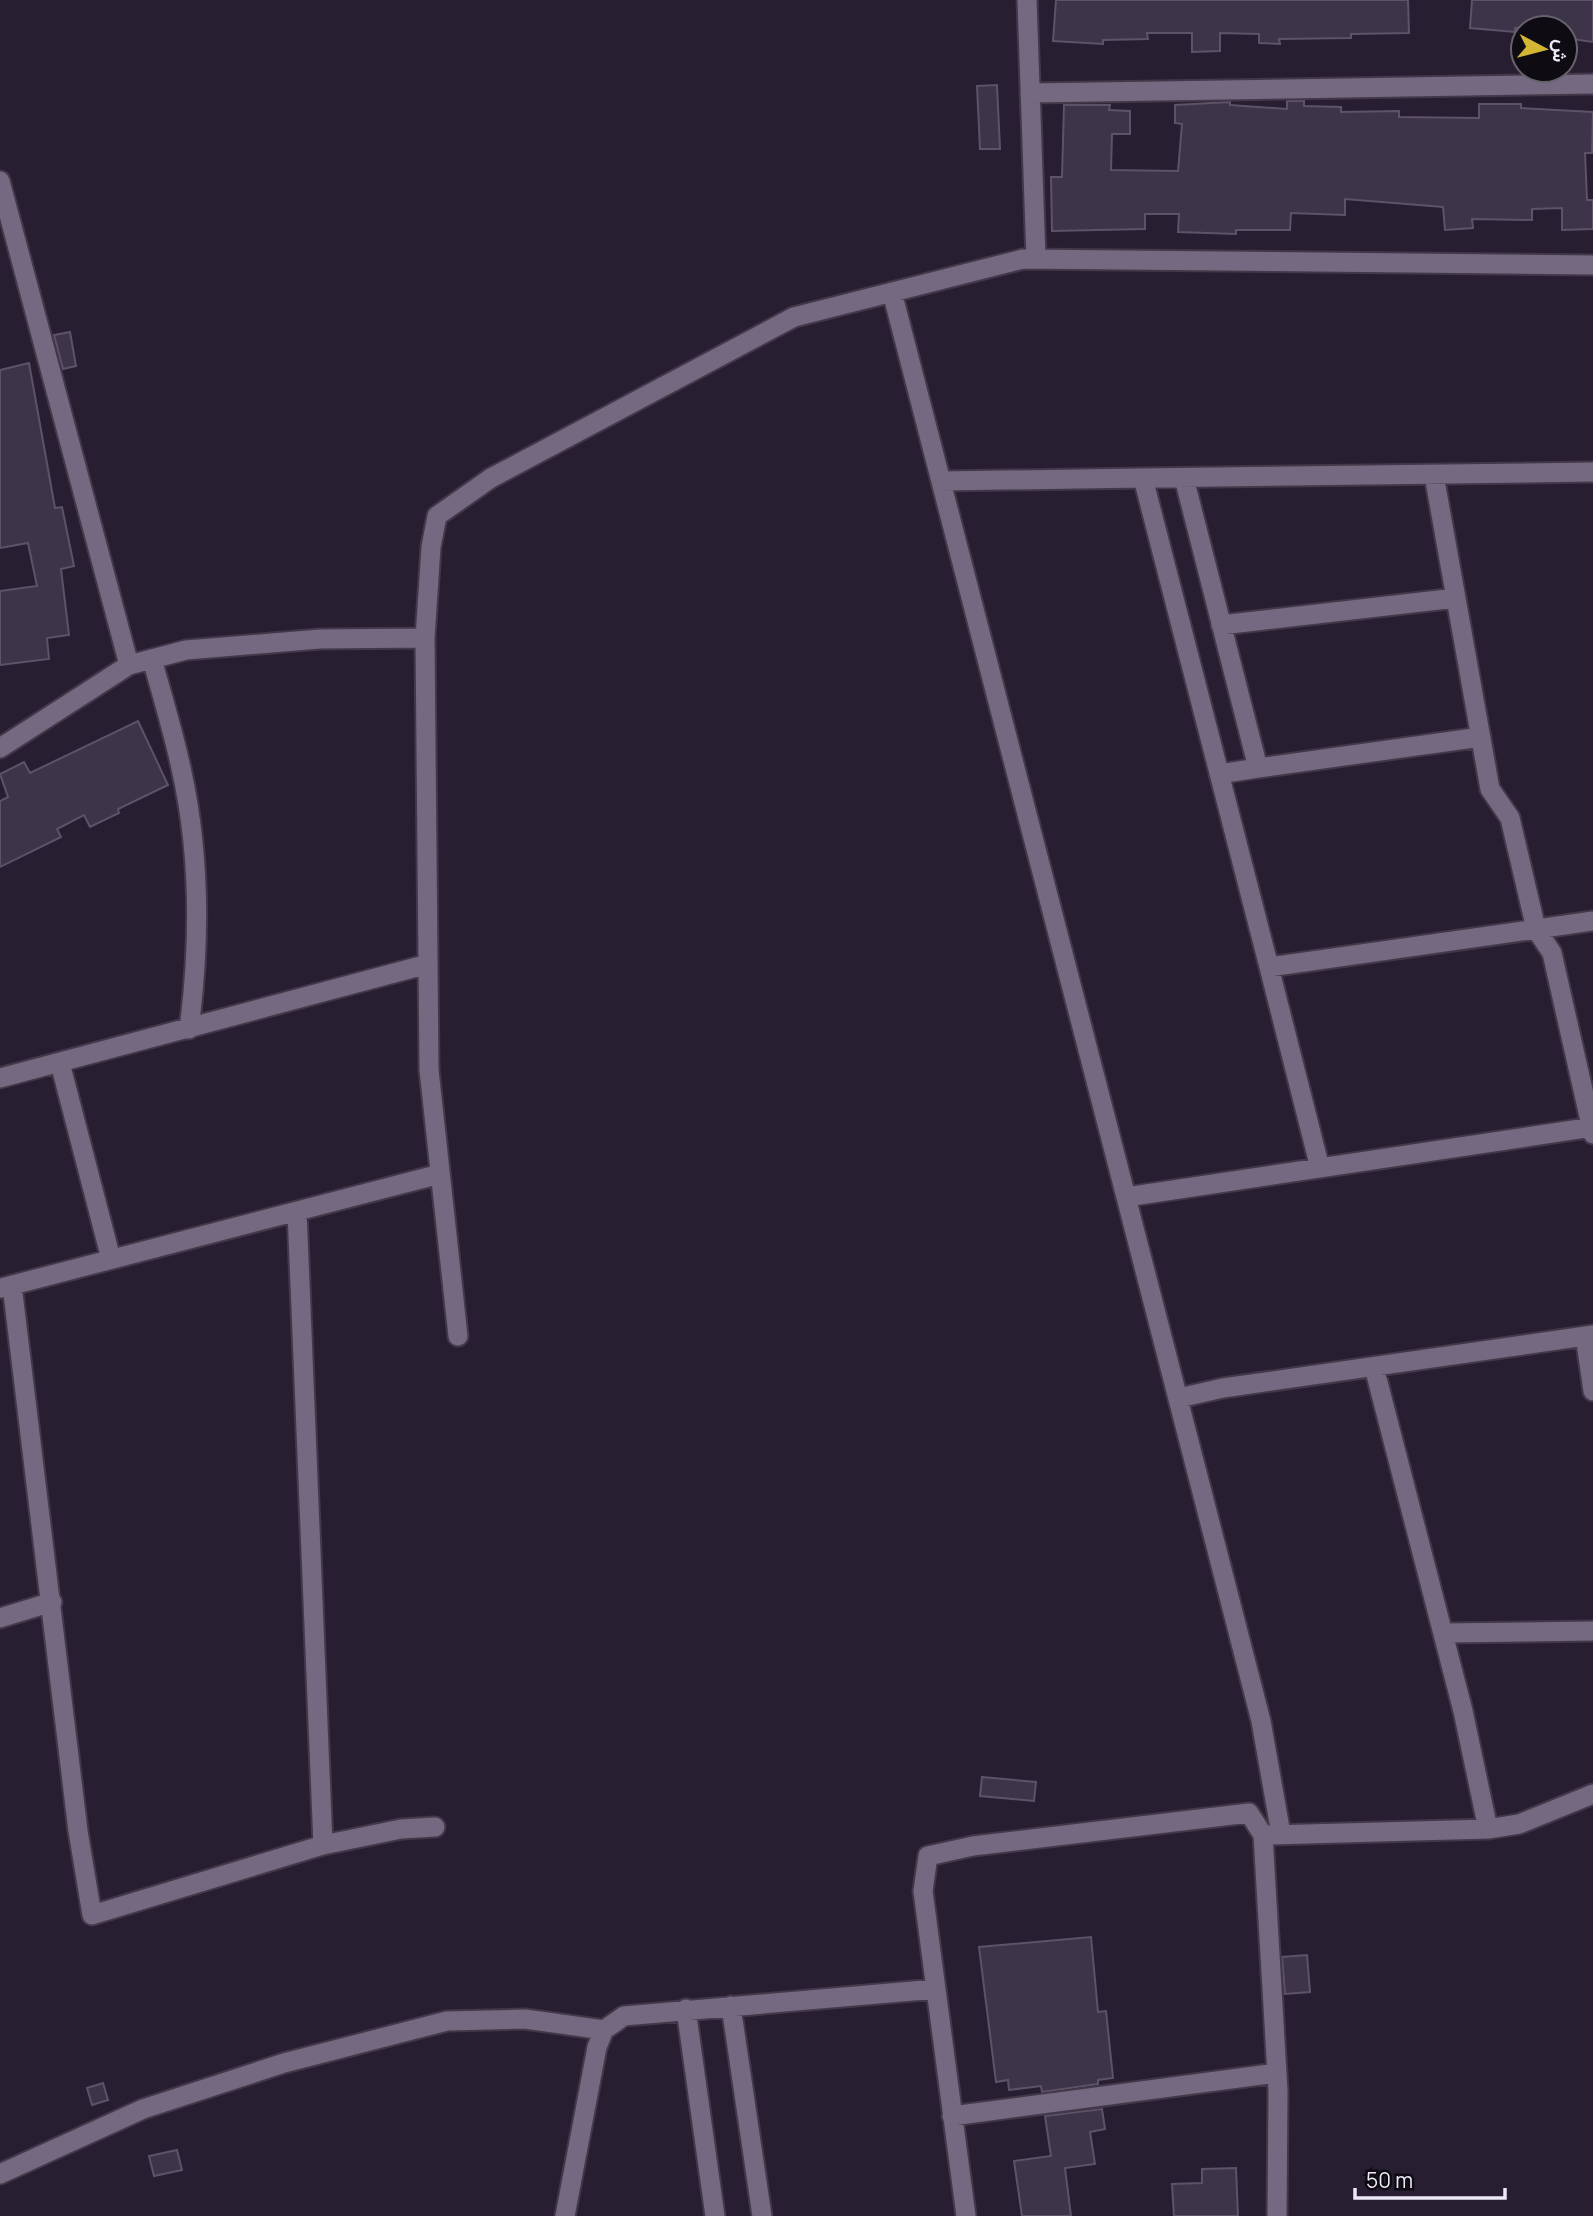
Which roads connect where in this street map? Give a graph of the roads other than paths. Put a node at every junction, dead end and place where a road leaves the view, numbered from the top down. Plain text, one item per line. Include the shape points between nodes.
1 (1027, 0) edge
2 (1593, 84) edge
3 (1030, 93) junction
4 (0, 181) edge
5 (1036, 259) junction
6 (1593, 265) edge
7 (892, 292) junction
8 (1593, 472) edge
9 (1434, 474) junction
10 (1143, 478) junction
11 (1184, 478) junction
12 (941, 481) junction
13 (1456, 598) junction
14 (1221, 625) junction
15 (425, 638) junction
16 (152, 659) junction
17 (129, 665) junction
18 (1481, 737) junction
19 (0, 748) edge
20 (1258, 768) junction
21 (1220, 774) junction
22 (1593, 920) edge
23 (1536, 929) junction
24 (428, 964) junction
25 (1269, 967) junction
26 (189, 1029) junction
27 (60, 1063) junction
28 (0, 1079) edge
29 (1592, 1129) edge
30 (1320, 1168) junction
31 (440, 1174) junction
32 (1126, 1197) junction
33 (297, 1211) junction
34 (111, 1259) junction
35 (6, 1287) edge
36 (458, 1336) dead end
37 (1589, 1336) edge
38 (1374, 1367) junction
39 (1593, 1391) edge
40 (1179, 1398) junction
41 (52, 1602) junction
42 (0, 1618) edge
43 (1593, 1631) edge
44 (1443, 1633) junction
45 (1593, 1794) edge
46 (435, 1826) dead end
47 (1488, 1829) junction
48 (1272, 1835) junction
49 (323, 1845) junction
50 (936, 1989) junction
51 (732, 2006) junction
52 (686, 2009) junction
53 (604, 2030) junction
54 (1277, 2073) junction
55 (952, 2116) junction
56 (0, 2174) edge
57 (565, 2216) edge
58 (715, 2216) edge
59 (762, 2216) edge
60 (966, 2216) edge
61 (1277, 2216) edge

1 - 3 street
2 - 3 street
3 - 5 street
4 - 17 street
5 - 6 street
5 - 7 street
7 - 12 street
7 - 15 street via 794,317 491,478 437,516
8 - 9 street
9 - 11 street
9 - 13 street
10 - 11 street
10 - 12 street
10 - 21 street
11 - 14 street
12 - 32 street
13 - 14 street
13 - 18 street
14 - 20 street
15 - 16 street via 240,644
15 - 24 street
16 - 17 street
16 - 26 street via 182,769 194,864 195,980
17 - 19 street
18 - 20 street
18 - 23 street via 1490,789 1510,818
20 - 21 street
21 - 25 street
22 - 23 street
23 - 25 street
23 - 29 street via 1552,953
24 - 26 street
24 - 31 street via 429,1070
25 - 30 street
26 - 27 street
27 - 28 street
27 - 34 street
29 - 30 street
30 - 32 street
31 - 33 street
31 - 36 street
32 - 40 street
33 - 34 street
33 - 49 street
34 - 35 street
35 - 41 street
37 - 38 street
37 - 39 street
38 - 40 street
38 - 44 street
40 - 48 street via 1261,1721
41 - 42 street
41 - 49 street via 92,1914
43 - 44 street
44 - 47 street
45 - 47 street via 1519,1824
46 - 49 street
47 - 48 street
48 - 50 street via 1249,1813 1228,1814 973,1846 928,1856 923,1891
48 - 54 street
50 - 51 street
50 - 55 street
51 - 52 street
51 - 59 street
52 - 53 street via 624,2016
52 - 58 street
53 - 56 street via 525,2019 447,2021 284,2063 143,2109
53 - 57 street
54 - 55 street
54 - 61 street
55 - 60 street

